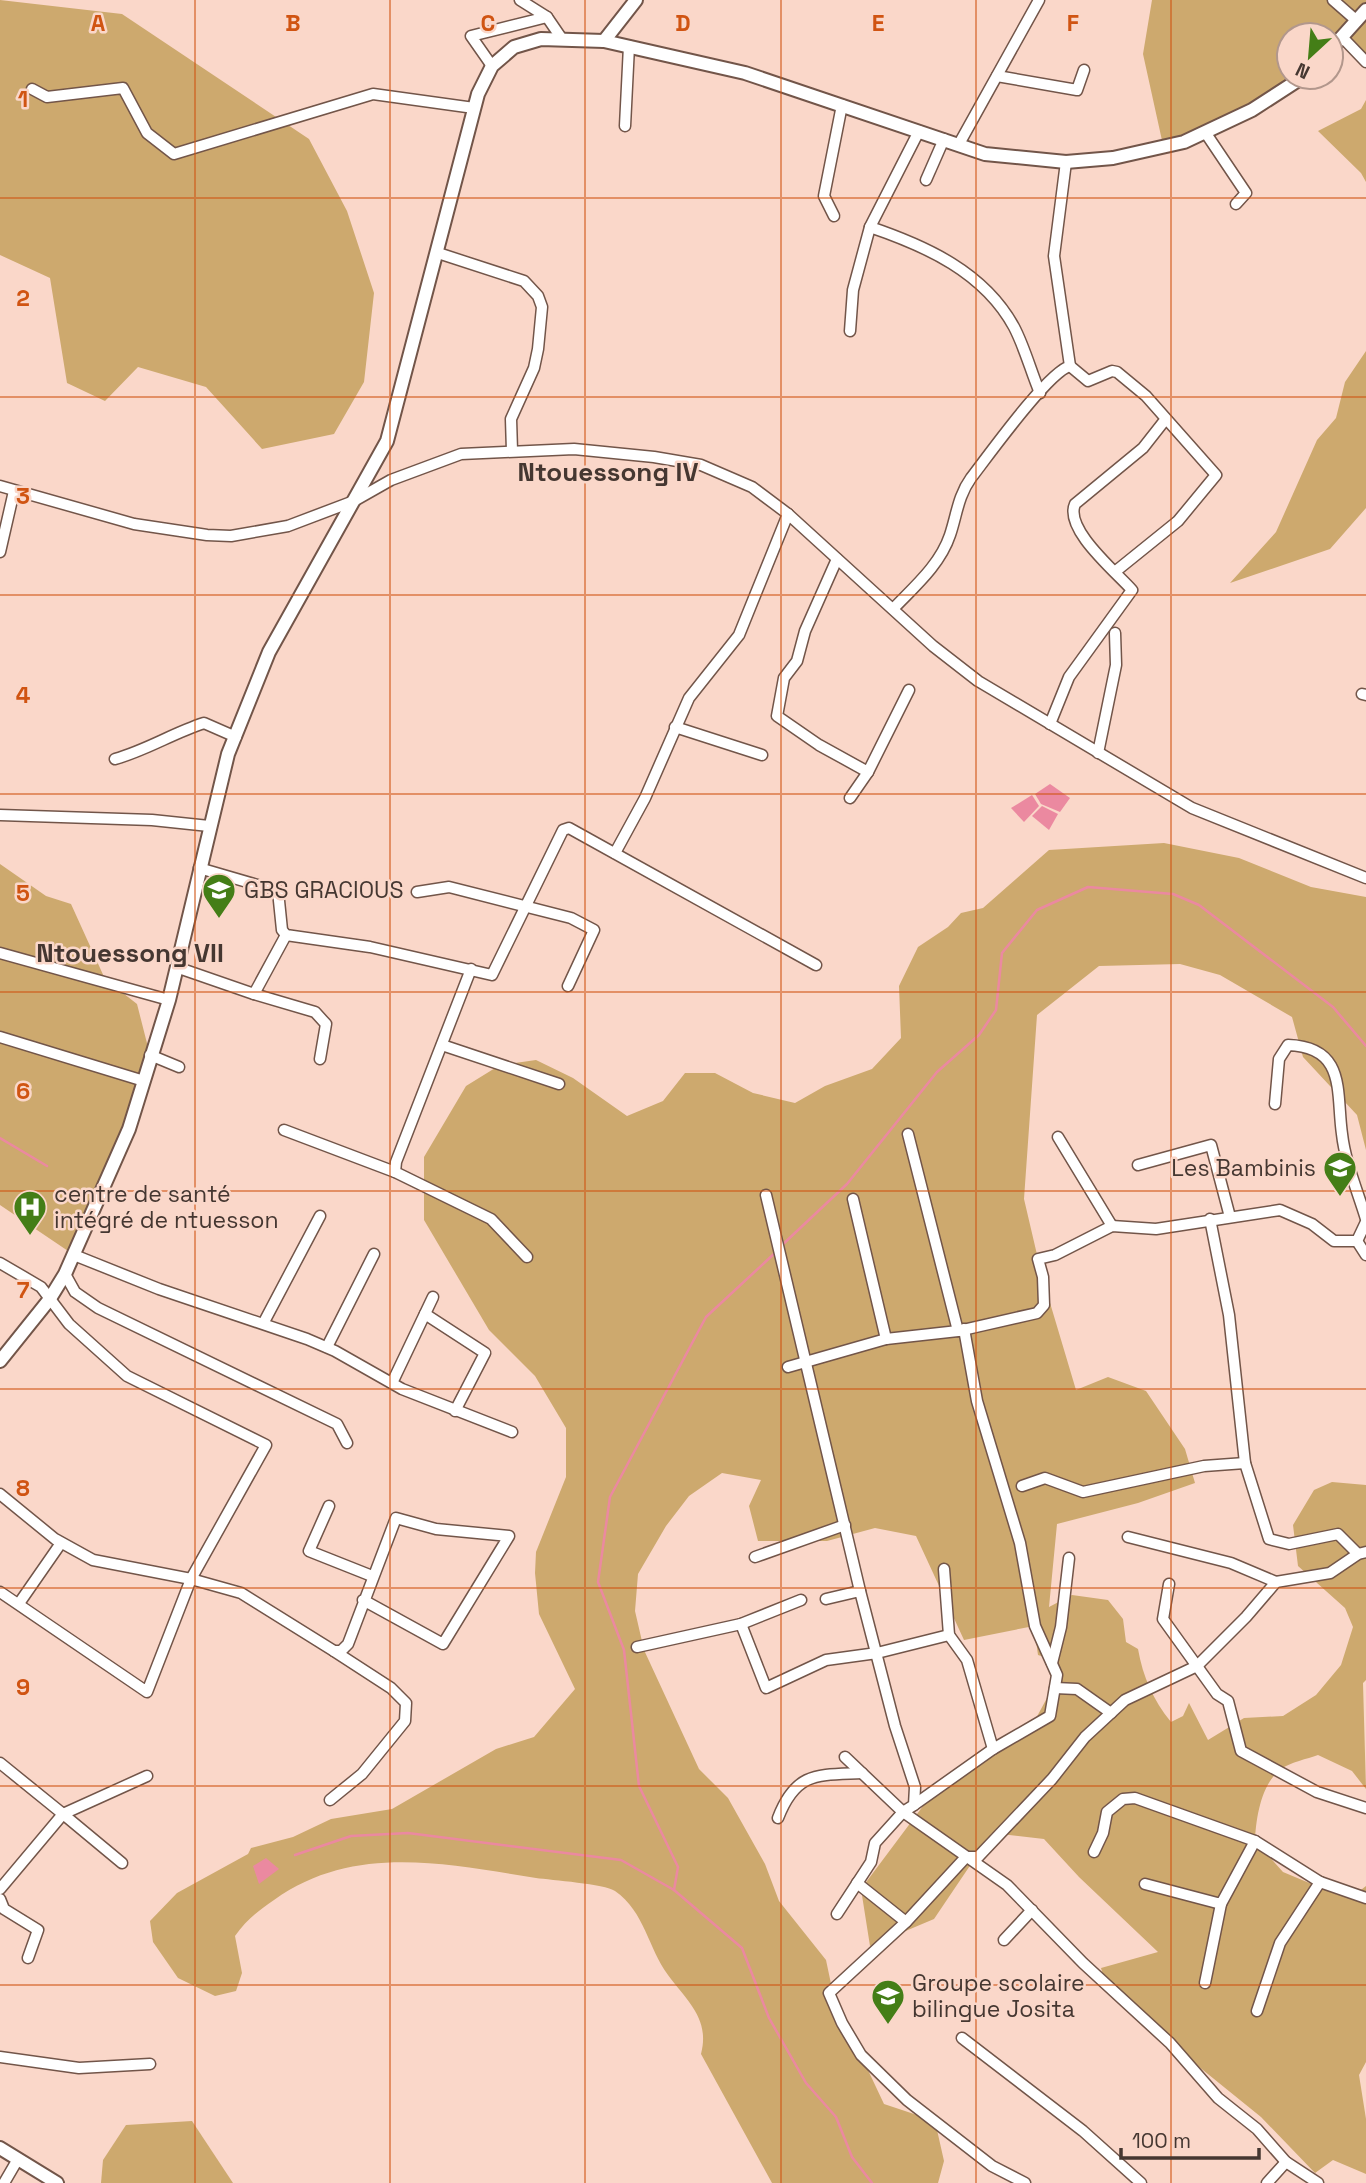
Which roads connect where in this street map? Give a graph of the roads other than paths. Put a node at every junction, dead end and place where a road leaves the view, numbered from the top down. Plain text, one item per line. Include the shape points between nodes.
1 (520, 0) edge
2 (636, 0) edge
3 (1039, 0) edge
4 (1333, 0) edge
5 (1366, 10) edge
6 (547, 17) junction
7 (1357, 20) junction
8 (1345, 34) edge
9 (562, 39) junction
10 (1345, 40) edge
11 (604, 41) junction
12 (629, 46) junction
13 (1366, 62) edge
14 (492, 66) junction
15 (1084, 70) dead end
16 (997, 76) junction
17 (32, 89) dead end
18 (1282, 91) edge
19 (842, 105) junction
20 (474, 108) junction
21 (625, 126) dead end
22 (919, 131) junction
23 (1205, 132) junction
24 (944, 139) junction
25 (959, 144) junction
26 (1066, 162) junction
27 (926, 180) dead end
28 (1236, 204) dead end
29 (834, 216) dead end
30 (870, 227) junction
31 (438, 253) junction
32 (850, 331) dead end
33 (1070, 366) junction
34 (1040, 393) junction
35 (1165, 420) junction
36 (512, 451) junction
37 (0, 486) edge
38 (14, 491) junction
39 (354, 500) junction
40 (788, 514) junction
41 (0, 552) edge
42 (837, 559) junction
43 (1116, 571) junction
44 (893, 609) junction
45 (1115, 633) dead end
46 (909, 690) dead end
47 (1050, 724) junction
48 (675, 727) junction
49 (235, 736) junction
50 (1098, 753) junction
51 (762, 755) dead end
52 (115, 759) dead end
53 (867, 772) junction
54 (850, 798) dead end
55 (0, 815) edge
56 (209, 826) junction
57 (615, 853) junction
58 (199, 868) junction
59 (1366, 878) edge
60 (416, 892) dead end
61 (526, 907) junction
62 (286, 935) junction
63 (0, 953) edge
64 (816, 965) dead end
65 (176, 967) junction
66 (471, 969) junction
67 (568, 986) dead end
68 (254, 994) junction
69 (169, 1000) junction
70 (0, 1037) edge
71 (442, 1045) junction
72 (150, 1055) junction
73 (320, 1059) dead end
74 (179, 1067) dead end
75 (144, 1081) junction
76 (558, 1084) dead end
77 (1275, 1104) dead end
78 (284, 1130) dead end
79 (908, 1134) dead end
80 (1058, 1137) dead end
81 (1138, 1165) dead end
82 (396, 1172) junction
83 (766, 1195) dead end
84 (853, 1199) dead end
85 (320, 1216) dead end
86 (1230, 1217) junction
87 (1210, 1219) junction
88 (1366, 1220) edge
89 (1112, 1226) junction
90 (1357, 1241) junction
91 (374, 1254) dead end
92 (74, 1255) junction
93 (1366, 1255) edge
94 (527, 1257) dead end
95 (0, 1263) edge
96 (65, 1274) junction
97 (433, 1297) dead end
98 (49, 1300) junction
99 (425, 1314) junction
100 (264, 1322) junction
101 (961, 1330) junction
102 (886, 1339) junction
103 (327, 1347) junction
104 (0, 1361) edge
105 (807, 1364) junction
106 (788, 1367) dead end
107 (392, 1383) junction
108 (455, 1411) junction
109 (512, 1432) dead end
110 (347, 1443) dead end
111 (1245, 1463) junction
112 (1022, 1486) dead end
113 (0, 1494) edge
114 (329, 1506) dead end
115 (845, 1525) junction
116 (1128, 1537) dead end
117 (61, 1543) junction
118 (1362, 1553) edge
119 (755, 1557) dead end
120 (1069, 1558) dead end
121 (944, 1569) dead end
122 (372, 1576) junction
123 (191, 1579) junction
124 (1276, 1582) junction
125 (1169, 1584) dead end
126 (860, 1591) junction
127 (0, 1592) edge
128 (826, 1599) dead end
129 (801, 1600) dead end
130 (363, 1601) junction
131 (20, 1602) junction
132 (741, 1624) junction
133 (949, 1635) junction
134 (637, 1647) dead end
135 (334, 1651) junction
136 (877, 1653) junction
137 (1052, 1663) junction
138 (1197, 1665) junction
139 (1055, 1688) junction
140 (1111, 1713) junction
141 (993, 1749) junction
142 (845, 1757) dead end
143 (0, 1763) edge
144 (862, 1773) junction
145 (147, 1776) dead end
146 (330, 1800) dead end
147 (914, 1805) junction
148 (1366, 1808) edge
149 (903, 1812) junction
150 (63, 1814) junction
151 (778, 1818) dead end
152 (1255, 1841) junction
153 (1094, 1852) dead end
154 (966, 1857) junction
155 (122, 1863) dead end
156 (1320, 1882) junction
157 (857, 1883) junction
158 (1145, 1884) dead end
159 (0, 1889) edge
160 (1366, 1898) edge
161 (0, 1899) edge
162 (1221, 1904) junction
163 (1032, 1910) junction
164 (837, 1914) dead end
165 (906, 1922) junction
166 (1004, 1940) dead end
167 (28, 1958) dead end
168 (1205, 1983) dead end
169 (1257, 2011) dead end
170 (962, 2039) dead end
171 (0, 2057) edge
172 (150, 2064) dead end
173 (0, 2148) edge
174 (18, 2159) junction
175 (1286, 2162) junction
176 (4, 2183) edge
177 (57, 2183) edge
178 (1025, 2183) edge
179 (1141, 2183) edge
180 (1267, 2183) edge
181 (1318, 2183) edge

1 - 6 street
2 - 11 street
3 - 16 street
4 - 7 street
5 - 7 street
6 - 9 street
6 - 14 street via 471,36
7 - 8 street
9 - 11 street
9 - 14 street via 530,41 501,55
10 - 13 street
11 - 12 street
12 - 19 street via 745,73
12 - 21 street
14 - 20 street
15 - 16 street via 1077,90
16 - 25 street
17 - 20 street via 47,97 123,88 147,133 174,155 373,94
18 - 23 street
19 - 22 street
19 - 29 street via 824,196
20 - 31 street
22 - 24 street
22 - 30 street
23 - 26 street via 1134,154
23 - 28 street via 1246,194
24 - 25 street
24 - 27 street
25 - 26 street via 989,155
26 - 33 street via 1054,256
30 - 32 street via 853,290
30 - 34 street via 915,243 976,279 1013,327
31 - 36 street via 524,281 542,306 534,368 513,413
31 - 39 street via 387,441
33 - 34 street
33 - 35 street via 1088,381 1117,372 1146,396
34 - 44 street via 961,493 943,552
35 - 43 street via 1143,448 1072,511 1076,527
35 - 43 street via 1216,475 1178,521
36 - 39 street via 461,454 391,480
36 - 40 street via 574,449 701,466 752,487
37 - 38 street
38 - 39 street via 134,524 207,535 273,531
38 - 41 street
39 - 49 street via 269,652
40 - 42 street
40 - 48 street via 739,635 689,698
42 - 44 street
42 - 53 street via 805,631 797,661 784,678 777,716
43 - 47 street via 1132,590 1069,677
44 - 47 street via 963,671
45 - 50 street via 1116,665
46 - 53 street
47 - 50 street
48 - 51 street
48 - 57 street
49 - 52 street via 204,723
49 - 56 street
50 - 59 street via 1192,808
53 - 54 street
55 - 56 street
56 - 58 street
57 - 61 street via 564,828
57 - 64 street
58 - 62 street via 278,891
58 - 65 street
60 - 61 street via 449,887
61 - 66 street via 496,971 489,974
61 - 67 street via 570,918 594,930
62 - 66 street
62 - 68 street
63 - 69 street
65 - 68 street
65 - 69 street
66 - 71 street
68 - 73 street via 315,1012 326,1024
69 - 72 street
70 - 75 street
71 - 76 street
71 - 82 street
72 - 74 street
72 - 75 street
75 - 92 street via 130,1129
77 - 88 street via 1279,1059 1288,1045 1309,1046 1327,1061 1340,1084 1342,1136
78 - 82 street
79 - 101 street
80 - 89 street
81 - 86 street via 1211,1144
82 - 94 street via 491,1219
83 - 105 street
84 - 102 street
85 - 100 street
86 - 87 street
86 - 90 street via 1280,1210 1312,1224 1334,1241
87 - 89 street via 1156,1229
87 - 111 street via 1228,1315
88 - 90 street
89 - 101 street via 1038,1259 1044,1305 1037,1314
90 - 93 street
91 - 103 street
92 - 96 street
92 - 100 street via 159,1289
95 - 98 street via 33,1281
96 - 98 street
96 - 110 street via 75,1292 98,1308 337,1423
97 - 99 street
98 - 104 street
98 - 123 street via 85,1340 127,1376 266,1444
99 - 107 street
99 - 108 street via 485,1353
100 - 103 street
101 - 102 street
101 - 137 street via 977,1401 1020,1543 1035,1626
102 - 105 street
103 - 107 street
105 - 106 street
105 - 115 street
107 - 108 street
108 - 109 street
111 - 112 street via 1204,1466 1083,1492 1045,1478
111 - 118 street via 1269,1539 1289,1544 1338,1534
113 - 117 street
114 - 122 street via 309,1551
115 - 119 street
115 - 126 street
116 - 124 street via 1231,1563
117 - 123 street via 114,1567
117 - 131 street
118 - 124 street via 1330,1573
120 - 137 street
121 - 133 street
122 - 130 street
122 - 130 street via 396,1518 436,1529 509,1536 443,1644
123 - 131 street via 163,1657 144,1693
123 - 135 street via 241,1592
124 - 138 street
125 - 138 street via 1163,1619
126 - 128 street
126 - 136 street
127 - 131 street
129 - 132 street
130 - 135 street via 348,1644
132 - 134 street
132 - 136 street via 766,1688 826,1660
133 - 136 street
133 - 141 street via 967,1660
135 - 146 street via 391,1688 405,1703 405,1721 362,1773
136 - 147 street via 915,1787
137 - 139 street via 1057,1675
138 - 140 street via 1125,1700
138 - 148 street via 1217,1694 1228,1701 1241,1751 1317,1792
139 - 140 street via 1077,1689
139 - 141 street via 1050,1716
140 - 154 street via 978,1857
141 - 147 street
142 - 144 street
143 - 150 street
144 - 149 street
144 - 151 street via 813,1775 786,1796
145 - 150 street
147 - 149 street
149 - 154 street
149 - 157 street via 875,1843 871,1862
150 - 155 street
150 - 159 street
152 - 153 street via 1135,1798 1123,1799 1107,1812
152 - 156 street
152 - 162 street
154 - 163 street via 1007,1885
154 - 165 street
156 - 160 street
156 - 169 street via 1280,1943
157 - 164 street
157 - 165 street
158 - 162 street
161 - 167 street via 4,1909 38,1930
162 - 168 street
163 - 166 street
163 - 175 street
165 - 178 street via 829,1993 842,2023 861,2055 907,2100 992,2166
170 - 179 street via 1073,2122
171 - 172 street via 79,2068
173 - 174 street
174 - 176 street
174 - 177 street
175 - 180 street
175 - 181 street

